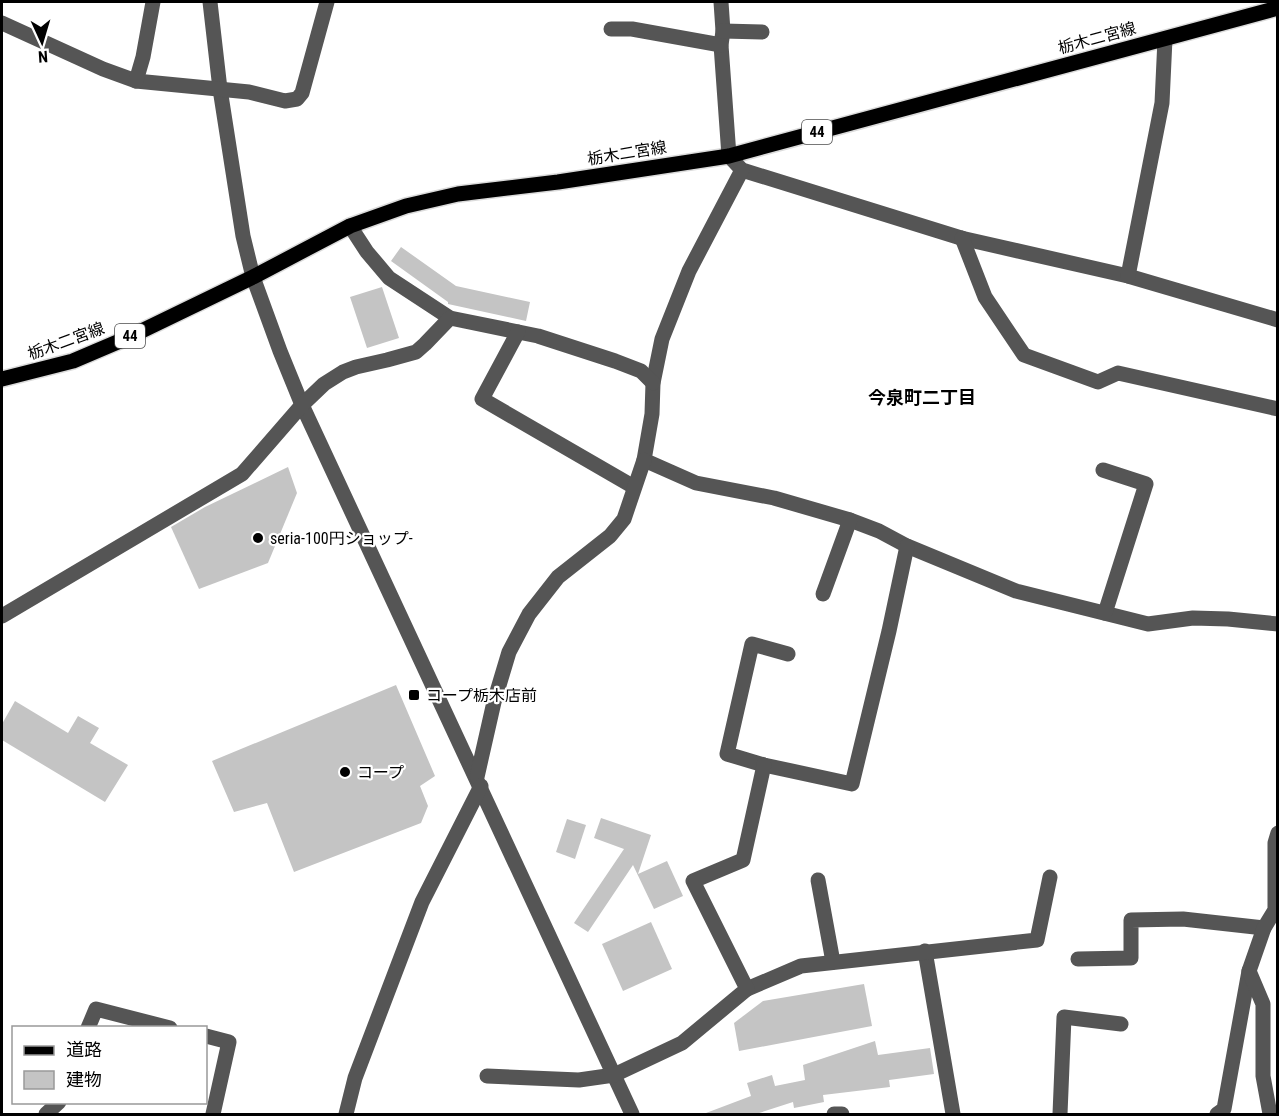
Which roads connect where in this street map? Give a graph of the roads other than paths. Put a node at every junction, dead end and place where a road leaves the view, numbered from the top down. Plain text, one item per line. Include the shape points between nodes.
1 (153, 2) edge
2 (210, 2) edge
3 (327, 2) edge
4 (720, 2) edge
5 (1278, 8) edge
6 (2, 23) edge
7 (611, 29) dead end
8 (762, 32) dead end
9 (722, 38) junction
10 (1165, 39) junction
11 (136, 81) junction
12 (220, 89) junction
13 (729, 156) junction
14 (742, 170) junction
15 (350, 226) junction
16 (962, 238) junction
17 (1128, 276) junction
18 (254, 277) junction
19 (450, 318) junction
20 (1278, 320) edge
21 (518, 332) junction
22 (2, 380) edge
23 (653, 382) junction
24 (302, 405) junction
25 (1278, 409) edge
26 (644, 460) junction
27 (1103, 470) dead end
28 (634, 487) junction
29 (850, 520) junction
30 (908, 546) junction
31 (823, 594) dead end
32 (1105, 613) junction
33 (2, 616) edge
34 (1278, 624) edge
35 (788, 654) dead end
36 (764, 765) junction
37 (479, 782) junction
38 (1278, 833) edge
39 (1050, 877) dead end
40 (818, 880) dead end
41 (1276, 910) edge
42 (1264, 928) junction
43 (925, 951) junction
44 (1078, 959) dead end
45 (833, 962) junction
46 (1249, 971) junction
47 (747, 988) junction
48 (1121, 1024) dead end
49 (89, 1026) edge
50 (162, 1026) edge
51 (207, 1036) edge
52 (614, 1075) junction
53 (487, 1076) dead end
54 (213, 1114) edge
55 (346, 1114) edge
56 (632, 1114) edge
57 (834, 1114) edge
58 (842, 1114) edge
59 (953, 1114) edge
60 (1060, 1114) edge
61 (1217, 1114) edge
62 (1270, 1114) edge

1 - 11 street
2 - 12 street
3 - 12 street via 302,93 297,99 285,101
4 - 9 street
5 - 10 main road, 栃木二宮線 / 44
6 - 11 street
7 - 9 street
8 - 9 street
9 - 13 street
10 - 13 main road, 栃木二宮線 / 44
10 - 17 street via 1162,104
11 - 12 street
12 - 18 street via 235,197
13 - 14 street
13 - 15 main road, 栃木二宮線 / 44 via 458,194 405,206
14 - 16 street
14 - 23 street via 689,271 662,339
15 - 18 main road, 栃木二宮線 / 44
15 - 19 street via 389,278
16 - 17 street
16 - 25 street via 985,297 1024,355 1098,382 1118,373
17 - 20 street
18 - 22 main road, 栃木二宮線 / 44 via 73,361
18 - 24 street
19 - 21 street
19 - 24 street via 416,351 343,372
21 - 23 street via 615,361 641,371
21 - 28 street via 482,399
23 - 26 street
24 - 33 street via 242,474
24 - 37 street
26 - 28 street
26 - 29 street via 696,483 774,498
27 - 32 street via 1146,484
28 - 37 street via 624,519 610,536 558,577 529,614 509,652 494,702
29 - 30 street
29 - 31 street
30 - 32 street via 1016,591
30 - 36 street via 852,784
32 - 34 street via 1148,624 1193,618
35 - 36 street via 752,644 727,754
36 - 47 street via 743,860 693,881
37 - 52 street
37 - 55 street via 422,902 355,1078
38 - 41 street
39 - 43 street via 1037,940
40 - 45 street
41 - 42 street
42 - 44 street via 1183,919 1131,920 1131,958
42 - 46 street
43 - 45 street
43 - 59 street
45 - 47 street via 801,966
46 - 61 street via 1224,1109
46 - 62 street via 1263,1004 1263,1076
47 - 52 street via 682,1043
48 - 60 street via 1064,1017
49 - 50 street via 96,1009
51 - 54 street via 229,1042
52 - 53 street via 579,1080
52 - 56 street
57 - 58 street

